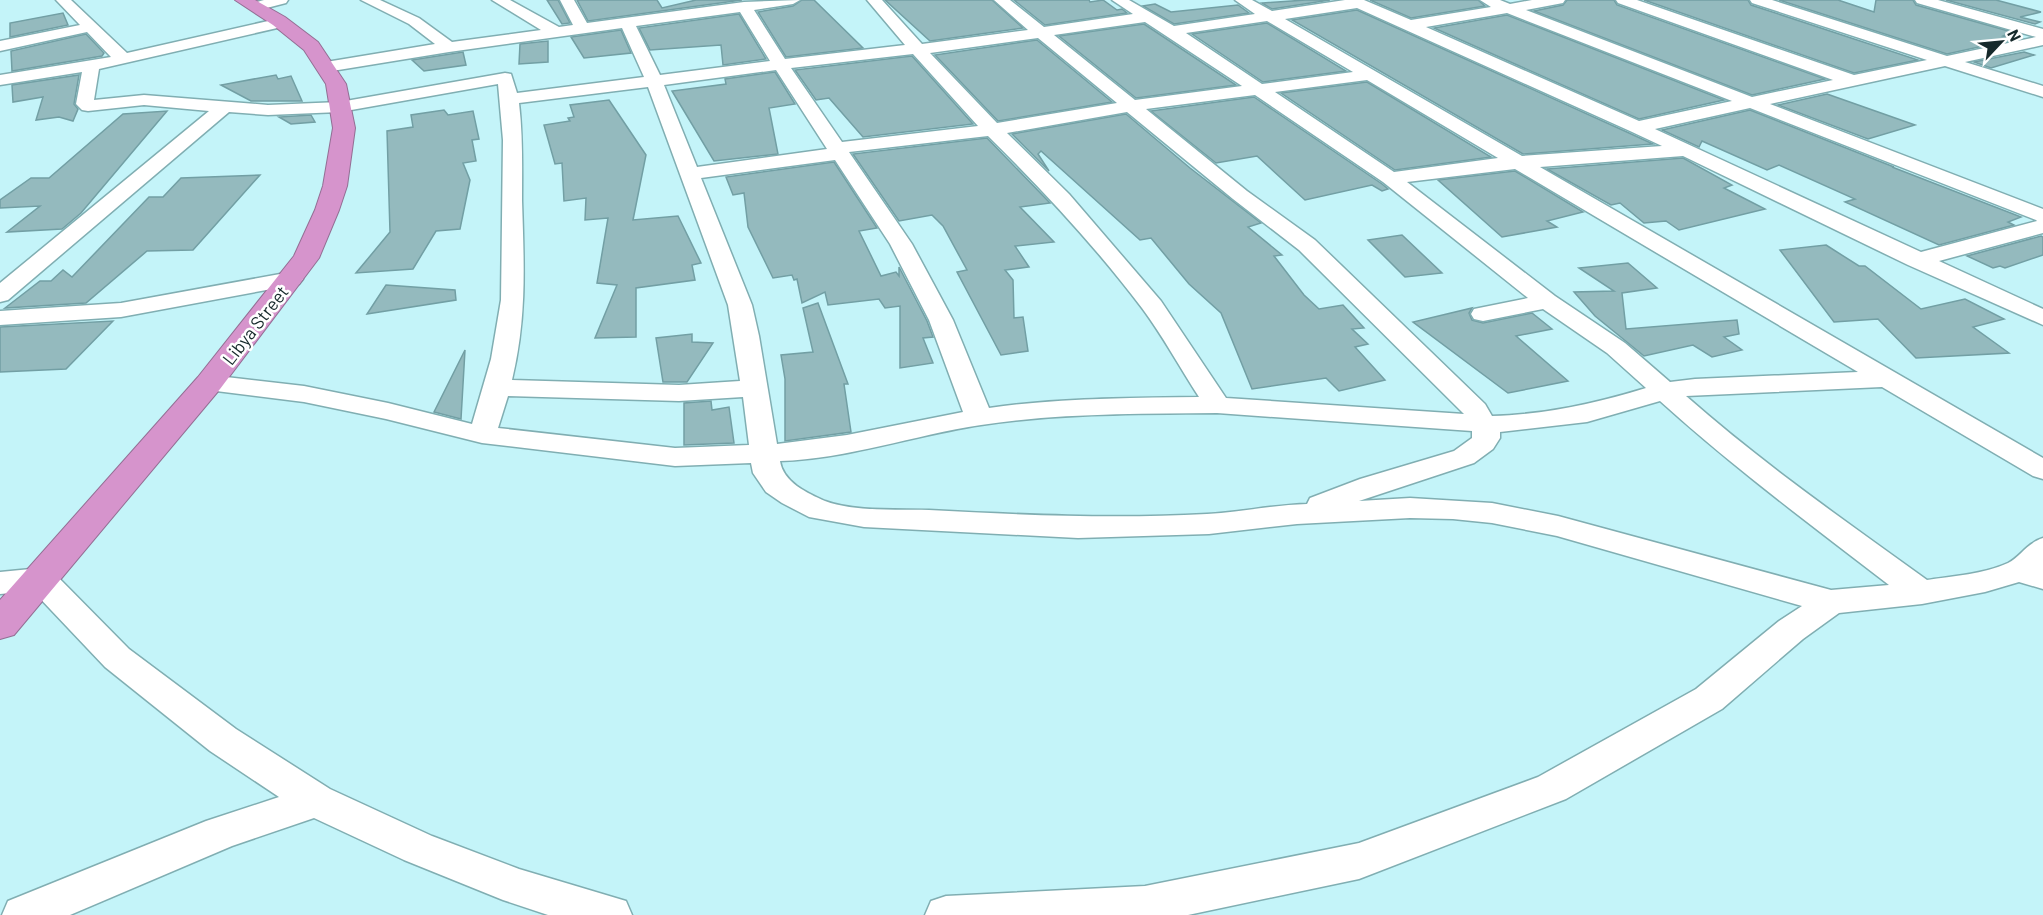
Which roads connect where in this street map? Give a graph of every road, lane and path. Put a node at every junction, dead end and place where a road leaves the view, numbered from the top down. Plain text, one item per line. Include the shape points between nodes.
1 (63, 0) edge
2 (368, 0) edge
3 (499, 0) edge
4 (567, 0) edge
5 (793, 0) edge
6 (874, 0) edge
7 (1001, 0) edge
8 (1119, 0) edge
9 (1242, 0) edge
10 (1486, 0) edge
11 (1558, 0) edge
12 (1623, 0) edge
13 (1757, 0) edge
14 (1922, 0) edge
15 (1355, 1) edge
16 (702, 6) edge
17 (744, 6) junction
18 (265, 7) edge
19 (1507, 8) junction
20 (1272, 16) junction
21 (1146, 17) junction
22 (627, 23) junction
23 (1411, 25) junction
24 (91, 27) junction
25 (583, 30) junction
26 (1172, 31) junction
27 (558, 33) junction
28 (1041, 33) junction
29 (2043, 34) edge
30 (2043, 40) edge
31 (497, 41) junction
32 (0, 46) edge
33 (449, 47) junction
34 (920, 49) junction
35 (123, 59) junction
36 (1947, 61) junction
37 (780, 64) junction
38 (91, 66) junction
39 (326, 67) junction
40 (1370, 75) junction
41 (506, 78) junction
42 (0, 80) edge
43 (654, 81) junction
44 (1853, 81) junction
45 (1259, 89) junction
46 (2043, 92) edge
47 (511, 99) junction
48 (1751, 103) junction
49 (1130, 105) junction
50 (224, 107) junction
51 (340, 107) junction
52 (1637, 128) junction
53 (993, 129) junction
54 (1684, 150) junction
55 (838, 151) junction
56 (1518, 163) junction
57 (691, 174) junction
58 (1390, 178) junction
59 (2043, 216) edge
60 (2043, 226) edge
61 (1916, 260) junction
62 (291, 279) junction
63 (0, 295) edge
64 (1547, 301) junction
65 (1483, 314) dead end
66 (0, 318) edge
67 (2043, 318) edge
68 (1886, 379) junction
69 (209, 383) junction
70 (497, 388) junction
71 (755, 388) junction
72 (1666, 391) junction
73 (1218, 405) junction
74 (979, 417) junction
75 (1485, 424) junction
76 (482, 435) junction
77 (763, 455) junction
78 (2043, 470) edge
79 (1297, 514) junction
80 (2043, 549) edge
81 (2031, 574) edge
82 (41, 579) junction
83 (0, 583) edge
84 (1922, 593) junction
85 (1831, 602) junction
86 (0, 625) edge
87 (316, 801) junction
88 (23, 915) edge
89 (611, 915) edge
90 (946, 915) edge

1 - 24 street
2 - 33 street via 414,21
3 - 27 street
4 - 25 street
5 - 17 street
6 - 34 street
7 - 28 street
8 - 21 street
9 - 20 street
10 - 19 street
11 - 19 street
12 - 44 street
13 - 36 street
14 - 29 street
15 - 20 street
15 - 23 street
16 - 17 street
16 - 22 street
17 - 37 street
18 - 35 street
18 - 39 highway, Libya Street via 311,46
19 - 23 street
19 - 48 street
20 - 26 street
20 - 40 street
21 - 26 street
21 - 28 street
22 - 25 street
22 - 43 street
23 - 52 street
24 - 32 street via 17,50
24 - 35 street
25 - 27 street
26 - 45 street
27 - 31 street
28 - 34 street
28 - 49 street
30 - 36 street
31 - 33 street
31 - 41 street
33 - 39 street
34 - 37 street
34 - 53 street
35 - 38 street
36 - 44 street
36 - 46 street
37 - 43 street
37 - 55 street
38 - 42 street
38 - 50 street via 87,106 144,100
39 - 51 highway, Libya Street via 336,84
40 - 45 street
40 - 56 street
41 - 47 street
41 - 51 street
43 - 47 street
43 - 57 street
44 - 48 street
45 - 49 street
45 - 58 street
47 - 70 street via 512,305
48 - 52 street
48 - 59 street
49 - 53 street
49 - 75 street via 1321,258
50 - 51 street
50 - 63 street
51 - 62 highway, Libya Street via 344,128 335,186 318,233
52 - 54 street
53 - 55 street
53 - 73 street via 1062,198 1153,306
54 - 56 street
54 - 61 street
55 - 57 street
55 - 74 street via 910,259 941,320
56 - 58 street
56 - 68 street
57 - 71 street via 740,305
58 - 64 street
60 - 61 street
61 - 67 street
62 - 66 street via 121,310
62 - 69 highway, Libya Street
64 - 65 street
64 - 72 street via 1616,348
68 - 72 street via 1754,383
68 - 78 street
69 - 76 street via 304,394
69 - 82 highway, Libya Street
70 - 71 street via 650,393
70 - 76 street
71 - 77 street
72 - 75 street via 1587,414
72 - 84 street via 1763,474
73 - 74 street via 1024,411
73 - 75 street
74 - 77 street via 847,444
75 - 79 street via 1484,445 1464,457
76 - 77 street via 675,457
77 - 79 street via 767,473 792,496 820,510 864,517 1078,528 1209,524
79 - 85 street via 1410,508 1492,513 1558,526
80 - 81 street
81 - 84 street
82 - 83 street
82 - 86 highway, Libya Street
82 - 87 street via 117,657 223,740
84 - 85 street
85 - 90 street via 1709,699 1552,788 1359,861 1145,905
87 - 88 street via 220,833
87 - 89 street via 418,848 518,887

